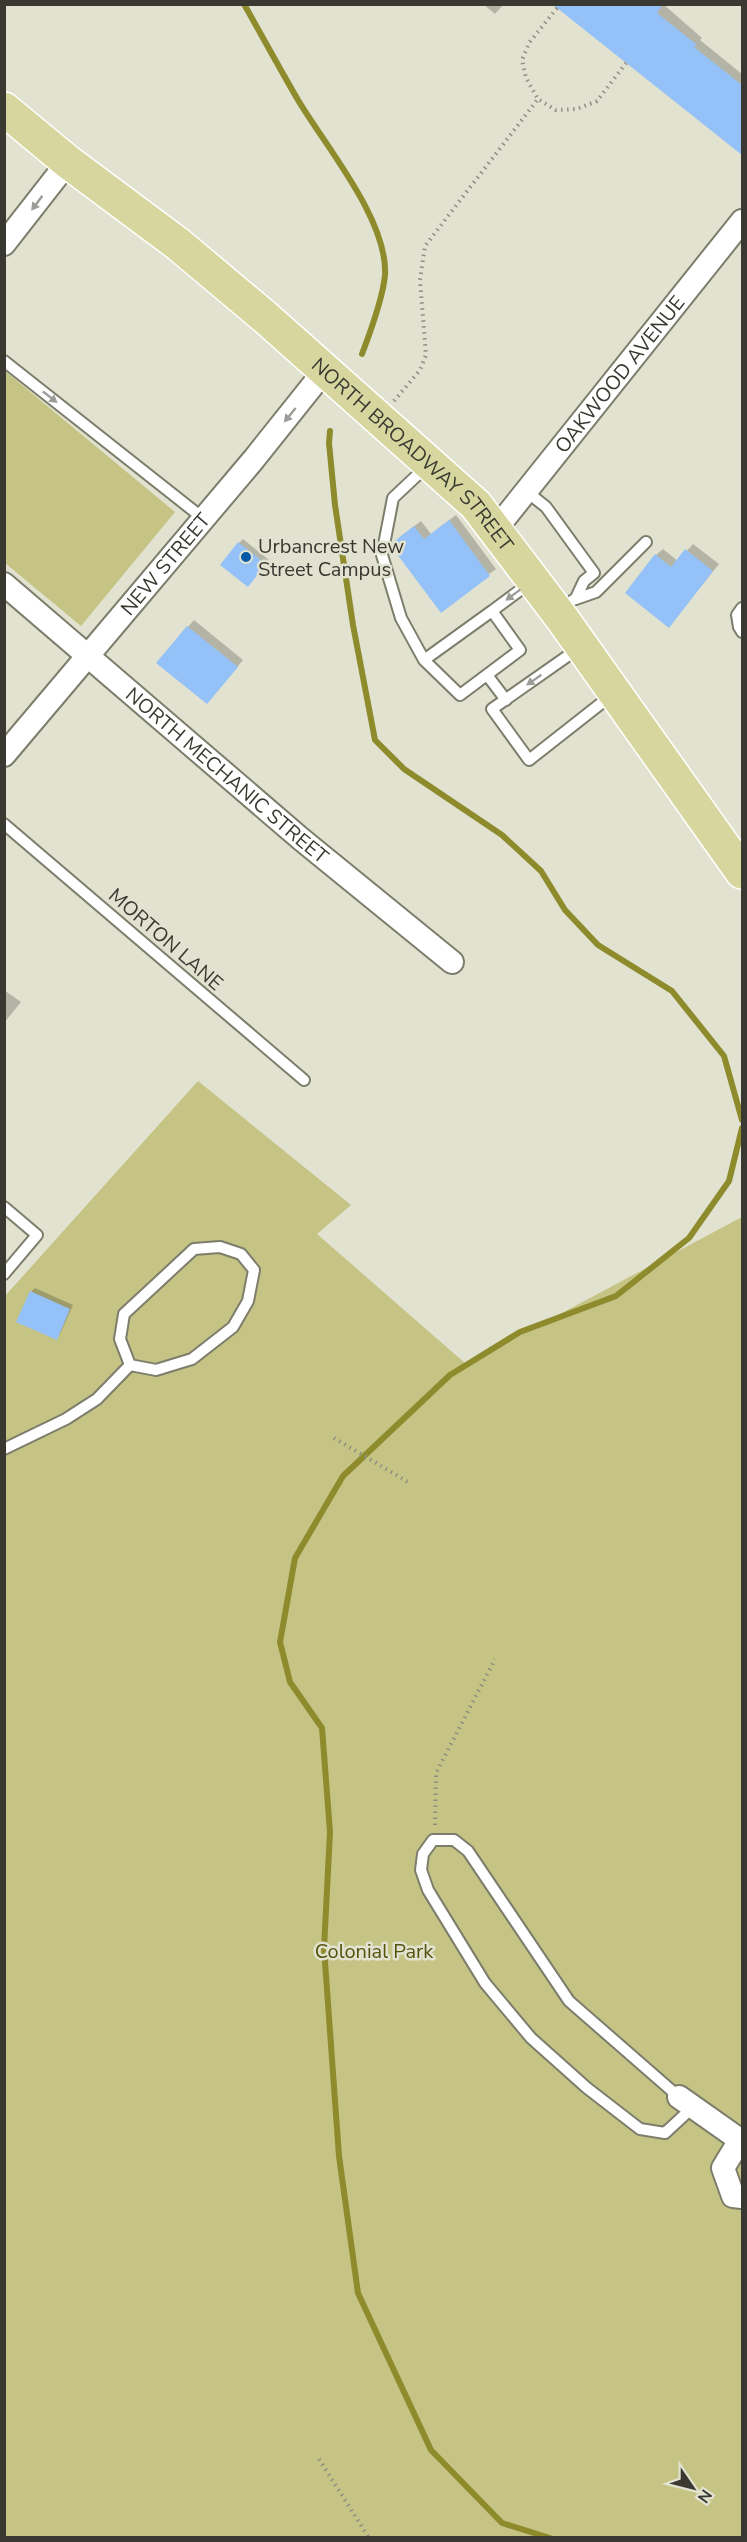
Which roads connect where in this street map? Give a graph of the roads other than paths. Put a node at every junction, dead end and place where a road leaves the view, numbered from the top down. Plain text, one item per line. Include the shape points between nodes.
1 (4, 109) edge
2 (68, 162) junction
3 (742, 221) edge
4 (4, 244) edge
5 (4, 361) edge
6 (326, 370) junction
7 (430, 462) junction
8 (526, 491) junction
9 (204, 519) junction
10 (496, 529) junction
11 (646, 542) dead end
12 (534, 580) junction
13 (4, 584) edge
14 (566, 604) junction
15 (742, 608) edge
16 (492, 611) junction
17 (742, 632) edge
18 (582, 646) junction
19 (89, 655) junction
20 (424, 660) junction
21 (487, 675) junction
22 (615, 692) junction
23 (506, 699) junction
24 (4, 755) edge
25 (4, 824) edge
26 (742, 870) edge
27 (452, 962) dead end
28 (304, 1080) dead end
29 (4, 1207) edge
30 (4, 1274) edge
31 (130, 1365) junction
32 (4, 1449) edge
33 (686, 2102) junction
34 (741, 2140) edge
35 (742, 2197) edge

1 - 2 main road, NORTH BROADWAY STREET
2 -> 4 street
2 - 6 main road, NORTH BROADWAY STREET via 178,244
3 - 8 street, OAKWOOD AVENUE
5 -> 9 lane
6 - 7 main road, NORTH BROADWAY STREET
6 -> 9 street, NEW STREET
7 - 10 main road, NORTH BROADWAY STREET
7 - 20 lane via 393,498 382,555 401,618
8 - 10 street, OAKWOOD AVENUE
8 - 14 lane via 546,507 594,573
9 - 19 street, NEW STREET
10 - 12 main road, NORTH BROADWAY STREET
11 - 14 lane via 596,592
12 - 14 main road, NORTH BROADWAY STREET
12 -> 16 lane
13 - 19 street, NORTH MECHANIC STREET
14 - 18 main road, NORTH BROADWAY STREET
15 - 17 lane via 737,615
16 - 20 lane
16 - 21 lane via 520,650
18 - 22 main road, NORTH BROADWAY STREET
18 -> 23 lane
19 - 24 street, NEW STREET
19 - 27 street, NORTH MECHANIC STREET via 301,839
20 - 21 lane via 460,695
21 - 23 lane
22 - 23 lane via 529,760 492,709
22 - 26 main road, NORTH BROADWAY STREET
25 - 28 lane, MORTON LANE
29 - 30 lane via 37,1235
31 - 31 lane via 156,1370 192,1359 233,1327 248,1301 254,1270 241,1254 220,1246 194,1249 124,1314 120,1339
31 - 32 lane via 97,1399
33 - 33 lane via 569,2001 468,1851 454,1840 434,1840 423,1854 421,1869 428,1890 485,1983 531,2038 640,2129 665,2133
33 - 34 street
34 - 35 street via 723,2168 734,2196

